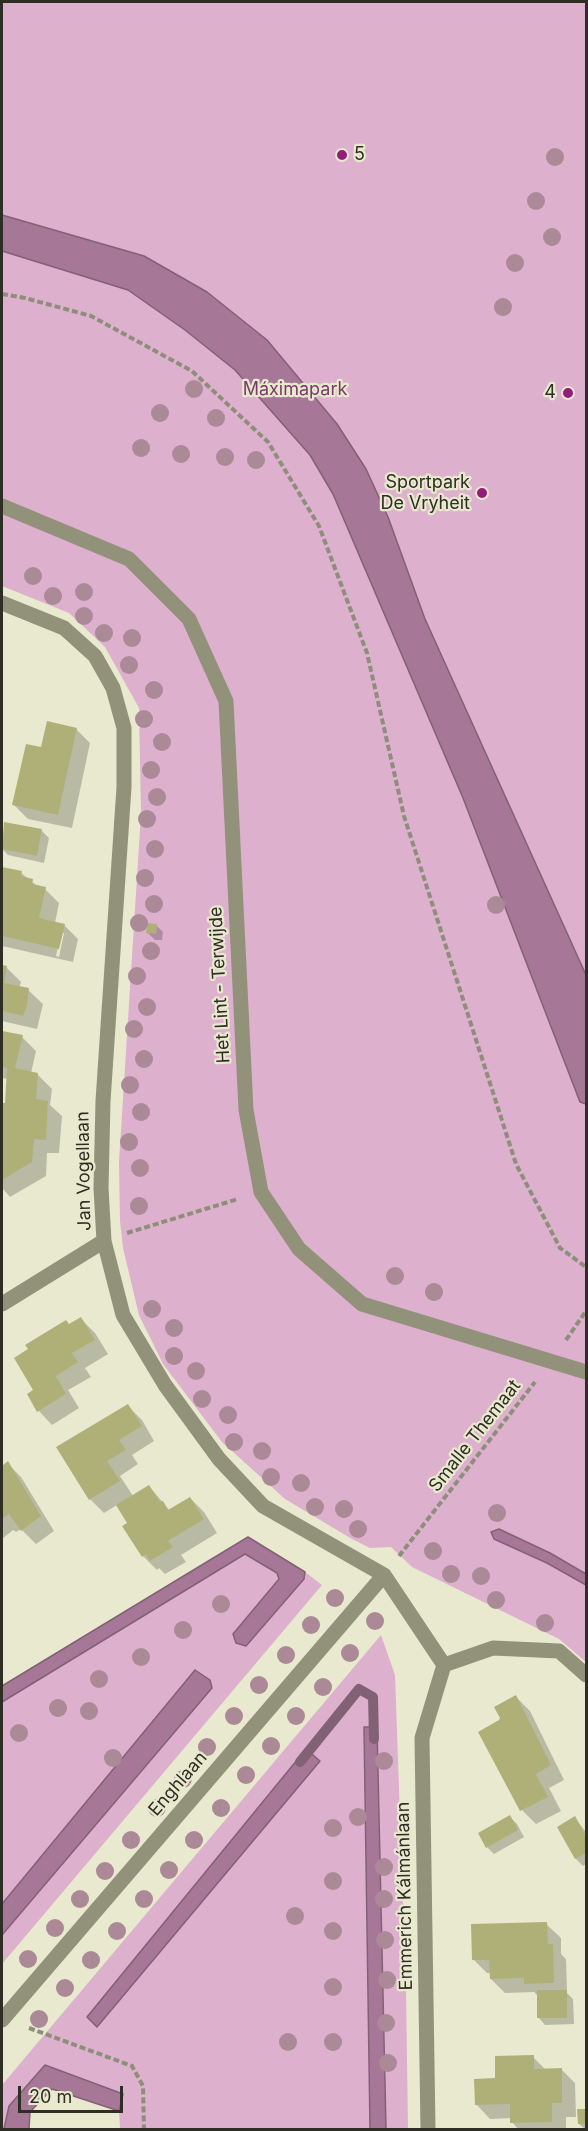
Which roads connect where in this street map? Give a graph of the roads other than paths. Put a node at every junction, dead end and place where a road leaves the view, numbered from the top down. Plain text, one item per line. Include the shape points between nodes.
1 (2, 506) edge
2 (2, 603) edge
3 (104, 1241) junction
4 (2, 1304) edge
5 (586, 1372) edge
6 (384, 1575) junction
7 (444, 1665) junction
8 (586, 1675) edge
9 (2, 2019) edge
10 (428, 2130) edge

1 - 5 street, Het Lint - Terwijde via 129,559 189,619 226,701 246,1110 261,1192 298,1249 362,1304
2 - 3 street, Jan Vogellaan via 64,628 95,656 113,688 124,728 124,787 103,1101
3 - 4 street
3 - 6 street, Jan Vogellaan via 123,1315 165,1385 219,1459 263,1506
6 - 7 street, Jan Vogellaan
6 - 9 street, Enghlaan
7 - 8 street via 493,1648 559,1651
7 - 10 street, Emmerich Kálmánlaan via 422,1738

